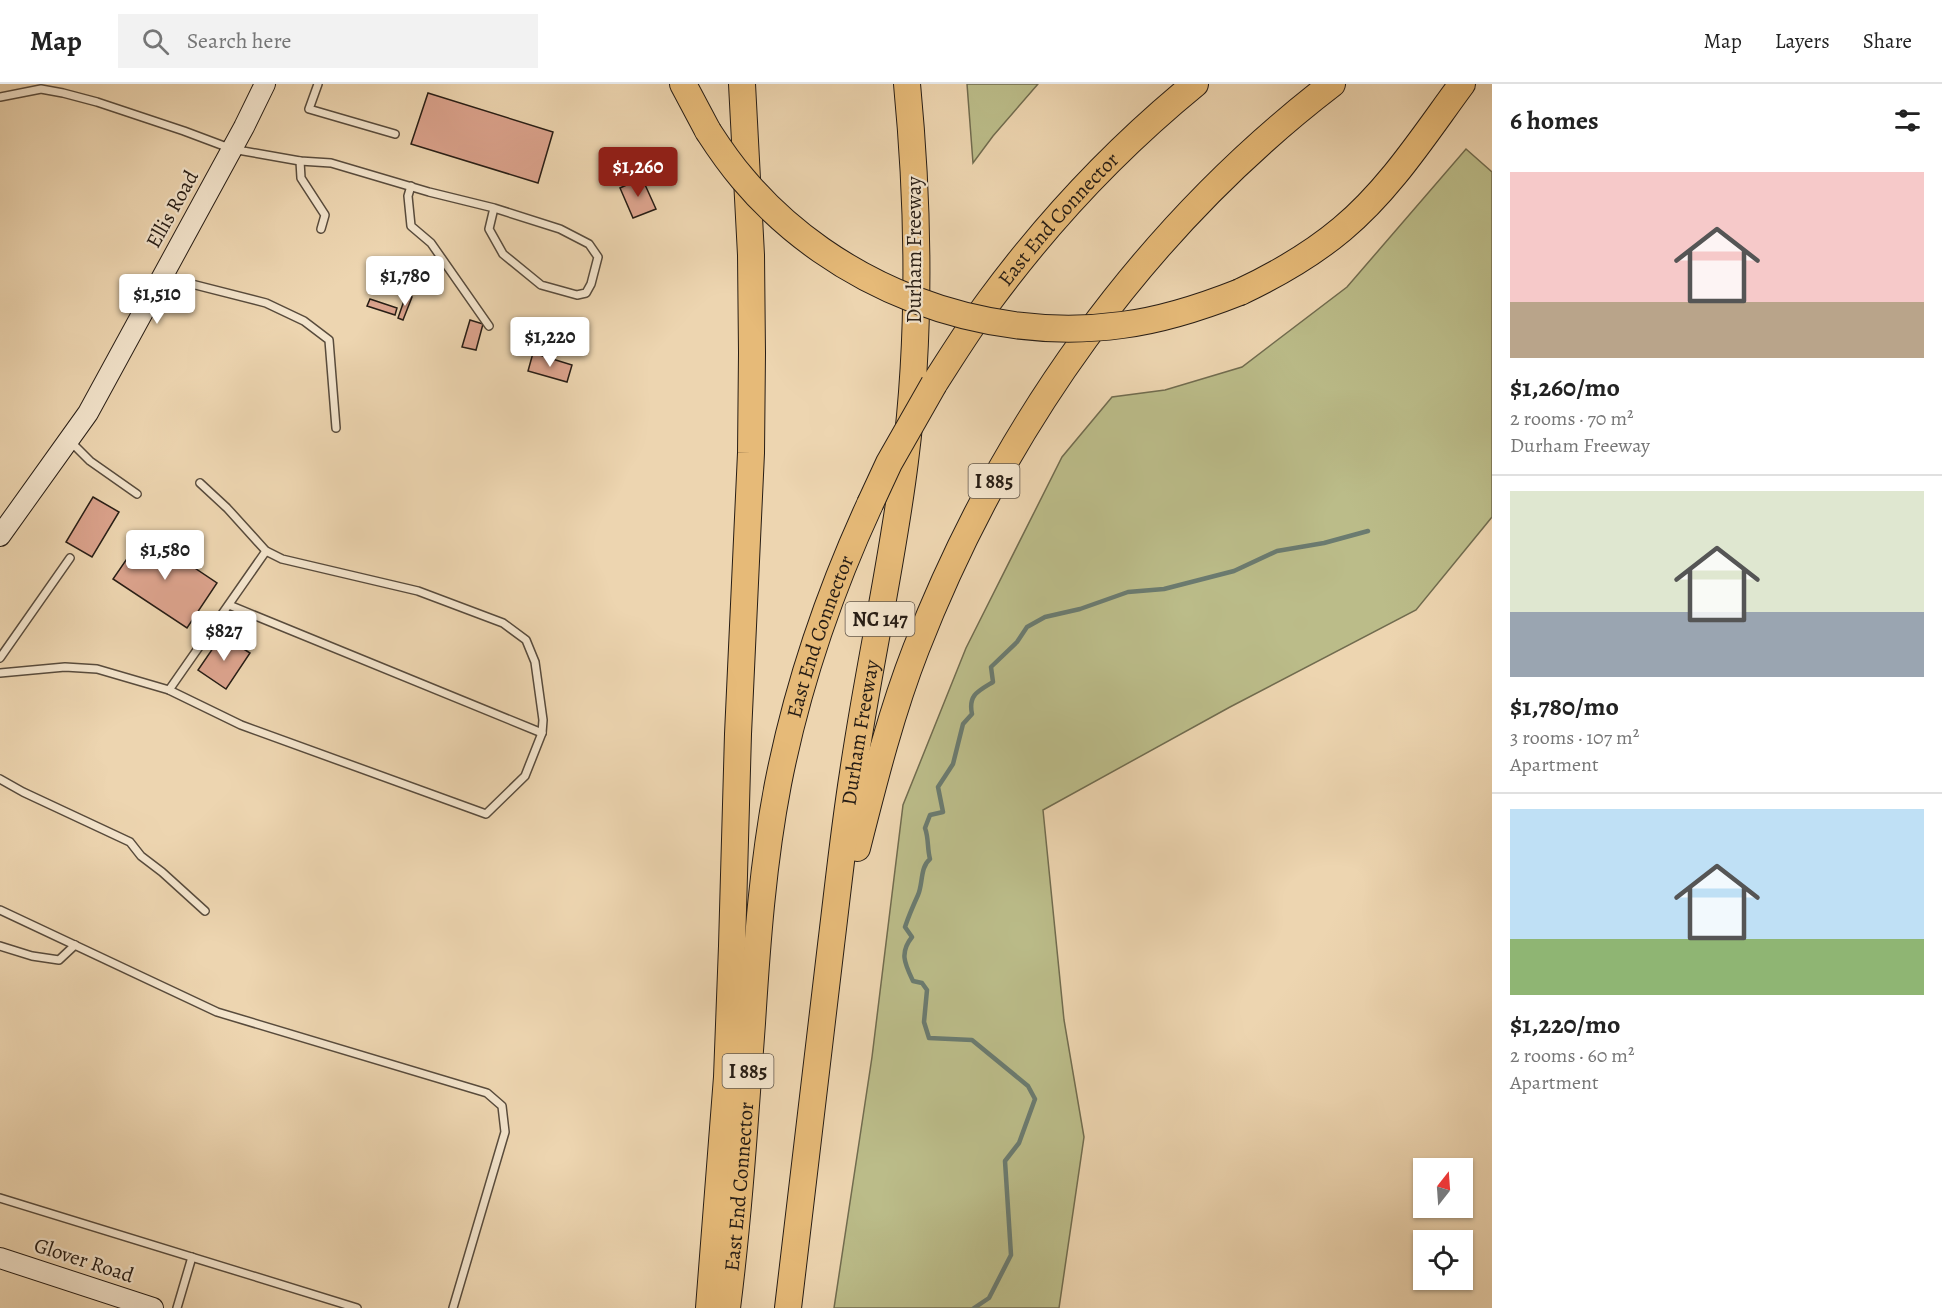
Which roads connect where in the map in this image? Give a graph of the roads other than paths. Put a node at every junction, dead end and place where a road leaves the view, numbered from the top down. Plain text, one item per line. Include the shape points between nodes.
1 (265, 84) edge
2 (318, 84) edge
3 (683, 84) edge
4 (742, 84) edge
5 (907, 84) edge
6 (1195, 84) edge
7 (1332, 84) edge
8 (1462, 84) edge
9 (0, 97) edge
10 (394, 134) dead end
11 (232, 149) junction
12 (300, 161) junction
13 (411, 186) junction
14 (494, 208) junction
15 (321, 230) dead end
16 (162, 277) junction
17 (489, 326) dead end
18 (336, 428) dead end
19 (69, 440) junction
20 (200, 483) dead end
21 (138, 494) dead end
22 (0, 536) edge
23 (266, 551) junction
24 (69, 558) dead end
25 (229, 604) junction
26 (0, 658) edge
27 (0, 673) edge
28 (169, 690) junction
29 (543, 733) junction
30 (0, 779) edge
31 (0, 910) edge
32 (205, 910) dead end
33 (75, 945) junction
34 (0, 946) edge
35 (827, 977) junction
36 (0, 1198) edge
37 (192, 1257) junction
38 (0, 1258) edge
39 (153, 1308) edge
40 (177, 1308) edge
41 (357, 1308) edge
42 (453, 1308) edge
43 (710, 1308) edge
44 (727, 1308) edge
45 (788, 1308) edge

1 - 11 main road, Ellis Road
2 - 10 lane via 309,109
3 - 8 highway, bridge via 708,131 743,180 811,243 861,275 946,311 1013,325 1093,328 1172,315 1210,304 1293,264 1342,229 1383,188
4 - 43 highway via 751,266 751,453 727,1077
5 - 35 highway, Durham Freeway / NC 147 via 917,260 906,457 852,777
6 - 44 highway, East End Connector / I 885, bridge via 1116,154 1049,225 989,301 934,384 895,453 836,582 791,724 770,834
7 - 35 highway, I 885 via 1258,146 1188,214 1128,282 1072,355 1022,432 976,514 934,604 899,696 870,794
9 - 11 lane via 41,89 63,93
11 - 12 lane
11 - 16 main road, Ellis Road
12 - 13 lane via 331,163
12 - 15 lane via 301,178 325,214
13 - 14 lane
13 - 17 lane via 411,226 431,243
14 - 14 lane via 560,229 589,244 597,257 586,293 577,295 541,285 503,254 489,229
16 - 18 lane via 266,303 304,321 329,340
16 - 19 main road, Ellis Road via 88,413
19 - 21 lane
19 - 22 main road, Ellis Road
20 - 23 lane
23 - 25 lane
23 - 29 lane via 282,559 418,591 503,623 526,640 535,662
24 - 26 lane
25 - 28 lane
25 - 29 lane
27 - 28 lane via 65,667 97,669
28 - 29 lane via 241,725 486,814 525,776
30 - 32 lane via 130,842
31 - 33 lane
33 - 34 lane via 59,960
33 - 42 lane via 217,1012 487,1092 502,1106 504,1132
35 - 45 highway, Durham Freeway / I 885
36 - 37 lane
37 - 40 lane
37 - 41 lane
38 - 39 main road, Glover Road

